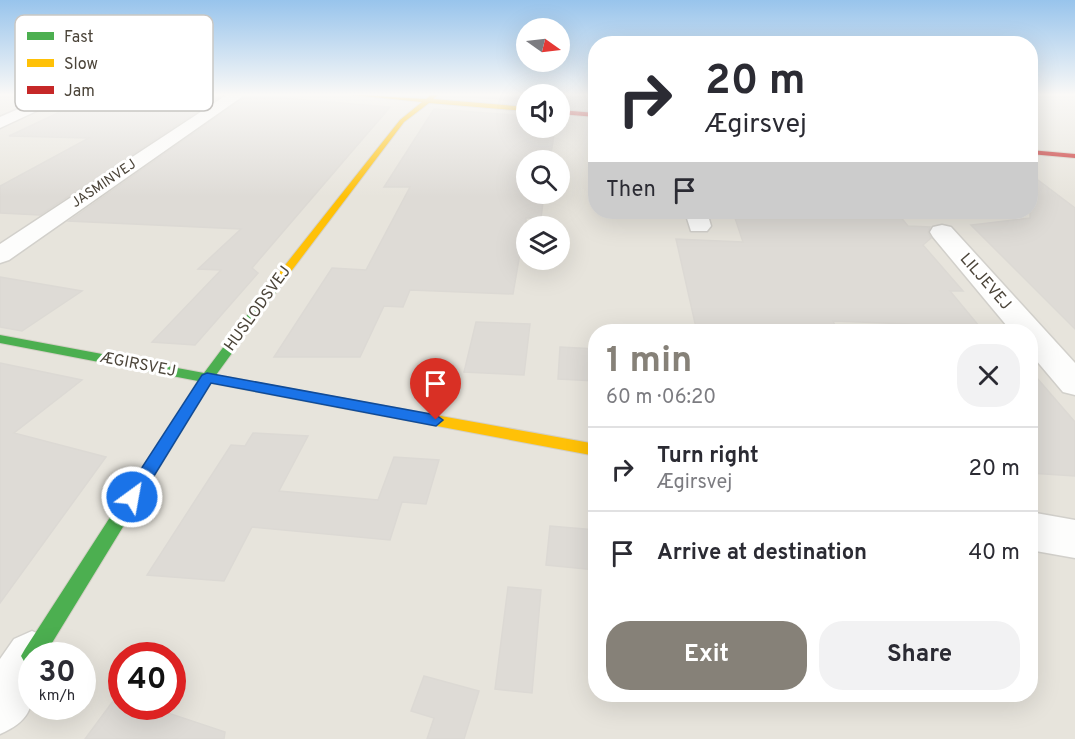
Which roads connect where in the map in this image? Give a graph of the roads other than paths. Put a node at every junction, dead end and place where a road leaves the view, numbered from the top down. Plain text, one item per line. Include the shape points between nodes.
1 (187, 128) edge
2 (396, 128) edge
3 (1038, 153) edge
4 (1075, 156) edge
5 (942, 232) dead end
6 (0, 255) edge
7 (1023, 324) edge
8 (0, 339) edge
9 (1038, 341) edge
10 (207, 378) junction
11 (1075, 384) edge
12 (588, 449) edge
13 (1038, 532) edge
14 (1075, 539) edge
15 (41, 642) edge
16 (18, 678) edge
17 (0, 707) edge

1 - 6 street, JASMINVEJ
2 - 10 street, HUSLODSVEJ
3 - 4 street
5 - 7 street, LILJEVEJ
8 - 10 street, ÆGIRSVEJ
9 - 11 street, LILJEVEJ
10 - 12 street, ÆGIRSVEJ
10 - 15 street, HUSLODSVEJ
13 - 14 street
16 - 17 street, HUSLODSVEJ

